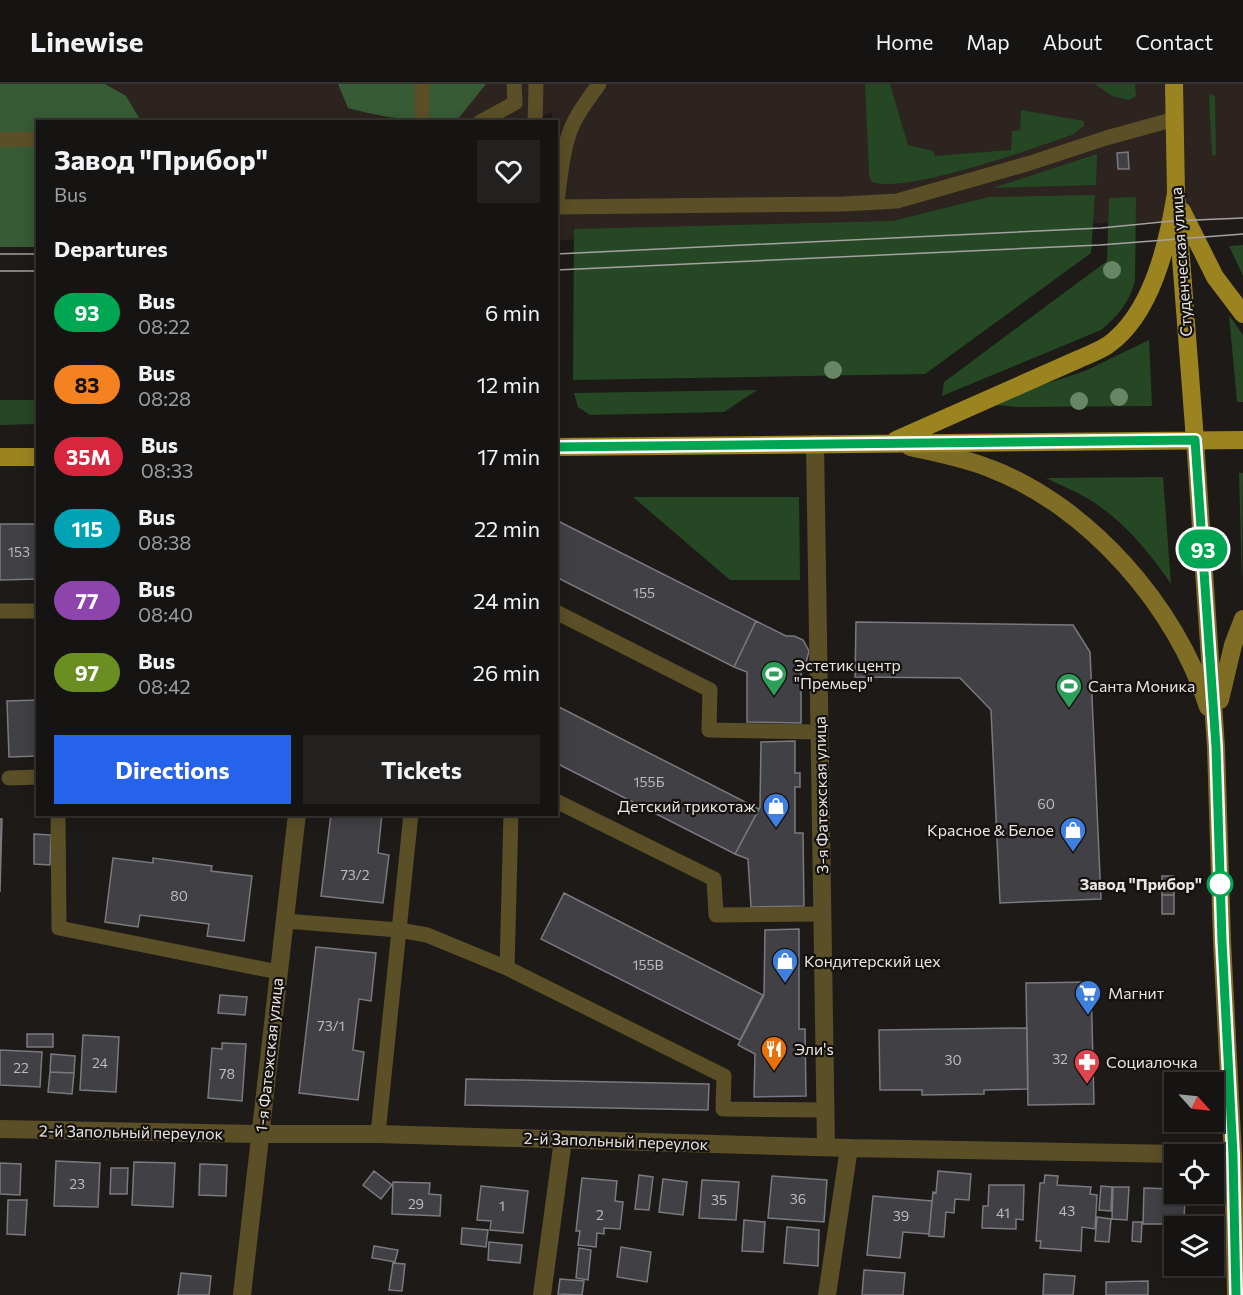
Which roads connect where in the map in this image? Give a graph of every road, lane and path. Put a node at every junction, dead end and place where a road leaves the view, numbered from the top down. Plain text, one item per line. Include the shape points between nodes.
1 (422, 84) edge
2 (514, 84) edge
3 (599, 84) edge
4 (1174, 84) edge
5 (515, 103) junction
6 (1175, 119) junction
7 (422, 120) edge
8 (484, 120) edge
9 (535, 120) edge
10 (36, 139) edge
11 (0, 140) edge
12 (1176, 193) junction
13 (558, 202) edge
14 (558, 208) edge
15 (1243, 314) edge
16 (1195, 440) junction
17 (1243, 440) edge
18 (890, 443) junction
19 (815, 444) junction
20 (558, 447) edge
21 (36, 456) edge
22 (0, 457) edge
23 (0, 611) edge
24 (36, 611) edge
25 (558, 613) edge
26 (1243, 619) edge
27 (819, 732) junction
28 (1216, 747) junction
29 (36, 777) edge
30 (9, 778) dead end
31 (558, 802) edge
32 (58, 816) edge
33 (297, 816) edge
34 (411, 816) edge
35 (511, 816) edge
36 (823, 914) junction
37 (285, 921) junction
38 (399, 930) junction
39 (507, 968) junction
40 (278, 972) junction
41 (826, 1110) junction
42 (0, 1129) edge
43 (260, 1134) junction
44 (378, 1134) junction
45 (563, 1140) junction
46 (826, 1147) junction
47 (849, 1148) junction
48 (1233, 1155) junction
49 (242, 1295) edge
50 (542, 1295) edge
51 (827, 1295) edge
52 (1236, 1295) edge

1 - 7 lane
2 - 5 lane
3 - 13 lane via 572,125
4 - 6 main road, Студенческая улица
5 - 8 lane
5 - 9 lane via 536,84
6 - 12 main road, Студенческая улица
6 - 14 lane via 897,201
10 - 11 lane
12 - 15 main road via 1185,220 1215,277
12 - 16 main road, Студенческая улица
12 - 18 main road via 1158,270 1145,299 1120,334 1079,359
16 - 17 main road
16 - 18 main road
16 - 28 main road
18 - 19 main road
18 - 28 main road via 990,468 1046,497 1114,552 1150,593 1184,651 1204,694
19 - 20 main road
19 - 27 street, 3-я Фатежская улица
21 - 22 main road
23 - 24 lane
25 - 27 lane via 710,690 710,730
26 - 28 main road via 1221,693
27 - 36 street, 3-я Фатежская улица
28 - 48 main road
29 - 30 lane
31 - 36 lane via 714,879 716,915
32 - 40 lane via 58,928
33 - 37 street, 1-я Фатежская улица
34 - 38 lane
35 - 39 lane
36 - 41 street, 3-я Фатежская улица
37 - 38 lane
37 - 40 street, 1-я Фатежская улица
38 - 39 lane via 427,935
38 - 44 lane
39 - 41 lane via 724,1076 723,1109
40 - 43 street, 1-я Фатежская улица
41 - 46 street, 3-я Фатежская улица
42 - 43 street, 2-й Запольный переулок
43 - 44 street, 2-й Запольный переулок
43 - 49 street, 1-я Фатежская улица
44 - 45 street, 2-й Запольный переулок
45 - 46 street, 2-й Запольный переулок
45 - 50 street
46 - 47 street, 2-й Запольный переулок
47 - 48 street, 2-й Запольный переулок
47 - 51 street
48 - 52 main road

